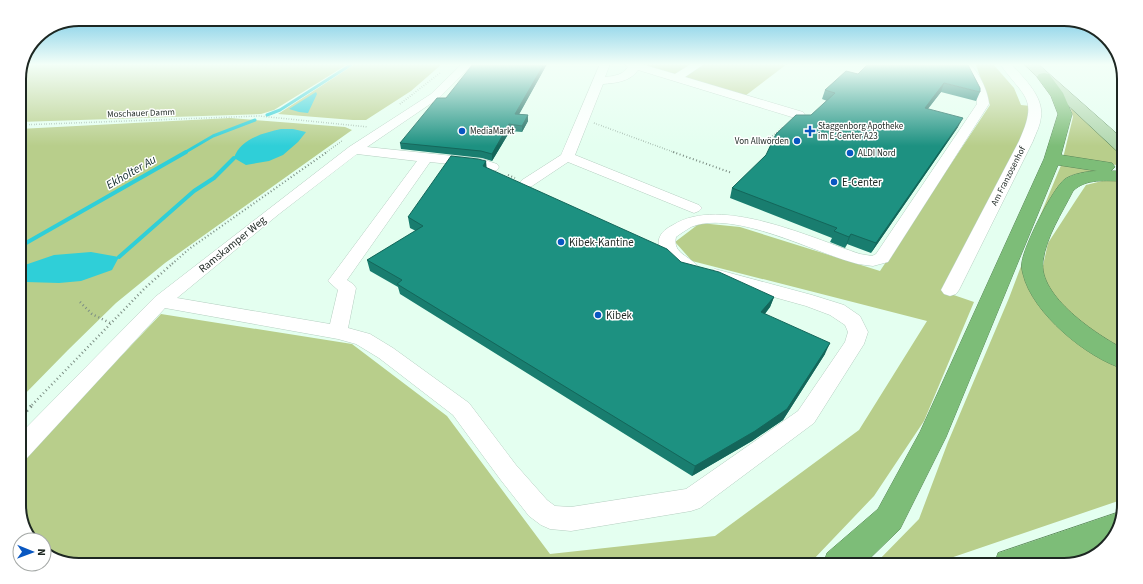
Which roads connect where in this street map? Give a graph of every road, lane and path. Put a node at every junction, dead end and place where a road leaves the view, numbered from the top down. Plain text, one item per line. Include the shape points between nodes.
1 (416, 91) edge
2 (440, 91) edge
3 (593, 91) edge
4 (720, 91) edge
5 (980, 91) edge
6 (1028, 91) edge
7 (1056, 91) edge
8 (1066, 91) edge
9 (1070, 91) edge
10 (396, 106) dead end
11 (799, 115) joint
12 (592, 122) dead end
13 (26, 125) edge
14 (365, 126) junction
15 (376, 128) junction
16 (360, 129) dead end
17 (1117, 130) edge
18 (775, 133) junction
19 (781, 135) edge
20 (1117, 142) edge
21 (763, 144) dead end
22 (349, 145) junction
23 (567, 157) junction
24 (426, 158) junction
25 (1052, 159) junction
26 (492, 167) dead end
27 (1117, 167) edge
28 (732, 173) dead end
29 (1117, 176) edge
30 (527, 183) dead end
31 (694, 208) dead end
32 (950, 290) dead end
33 (161, 301) junction
34 (80, 302) dead end
35 (112, 324) junction
36 (338, 332) junction
37 (1117, 357) edge
38 (26, 412) edge
39 (26, 444) edge
40 (1111, 530) edge
41 (846, 558) edge
42 (1030, 558) edge

1 - 10 path
2 - 15 street, Ramskamper Weg
3 - 23 street
4 - 11 street
5 - 36 street via 983,104 882,258 873,261 858,259 775,230 726,219 692,222 677,228 669,235 667,246 686,267 837,310 853,321 858,332 854,344 806,417 691,500 571,519 550,517 538,508 513,478 461,409 363,339
6 - 32 street, Am Franzosenhof via 1035,107 1034,122
7 - 25 highway via 1065,114
8 - 20 main road
9 - 17 main road
11 - 18 path
12 - 28 path
13 - 14 path, Moschauer Damm via 259,116
14 - 15 path, Moschauer Damm
14 - 15 path
14 - 16 path
15 - 22 street, Ramskamper Weg
18 - 19 path
18 - 21 path
22 - 24 street
22 - 33 street, Ramskamper Weg via 274,211
22 - 35 path via 189,249 145,288
23 - 30 street
23 - 31 street
24 - 26 street via 482,163
24 - 36 street via 337,281 347,288
25 - 27 highway
25 - 41 highway via 932,437 889,519
29 - 37 highway via 1093,176 1072,182 1065,189 1032,260 1034,278 1048,303 1070,325 1103,350
33 - 36 street
33 - 39 street, Ramskamper Weg
34 - 35 path via 92,314
35 - 38 path
40 - 42 highway

